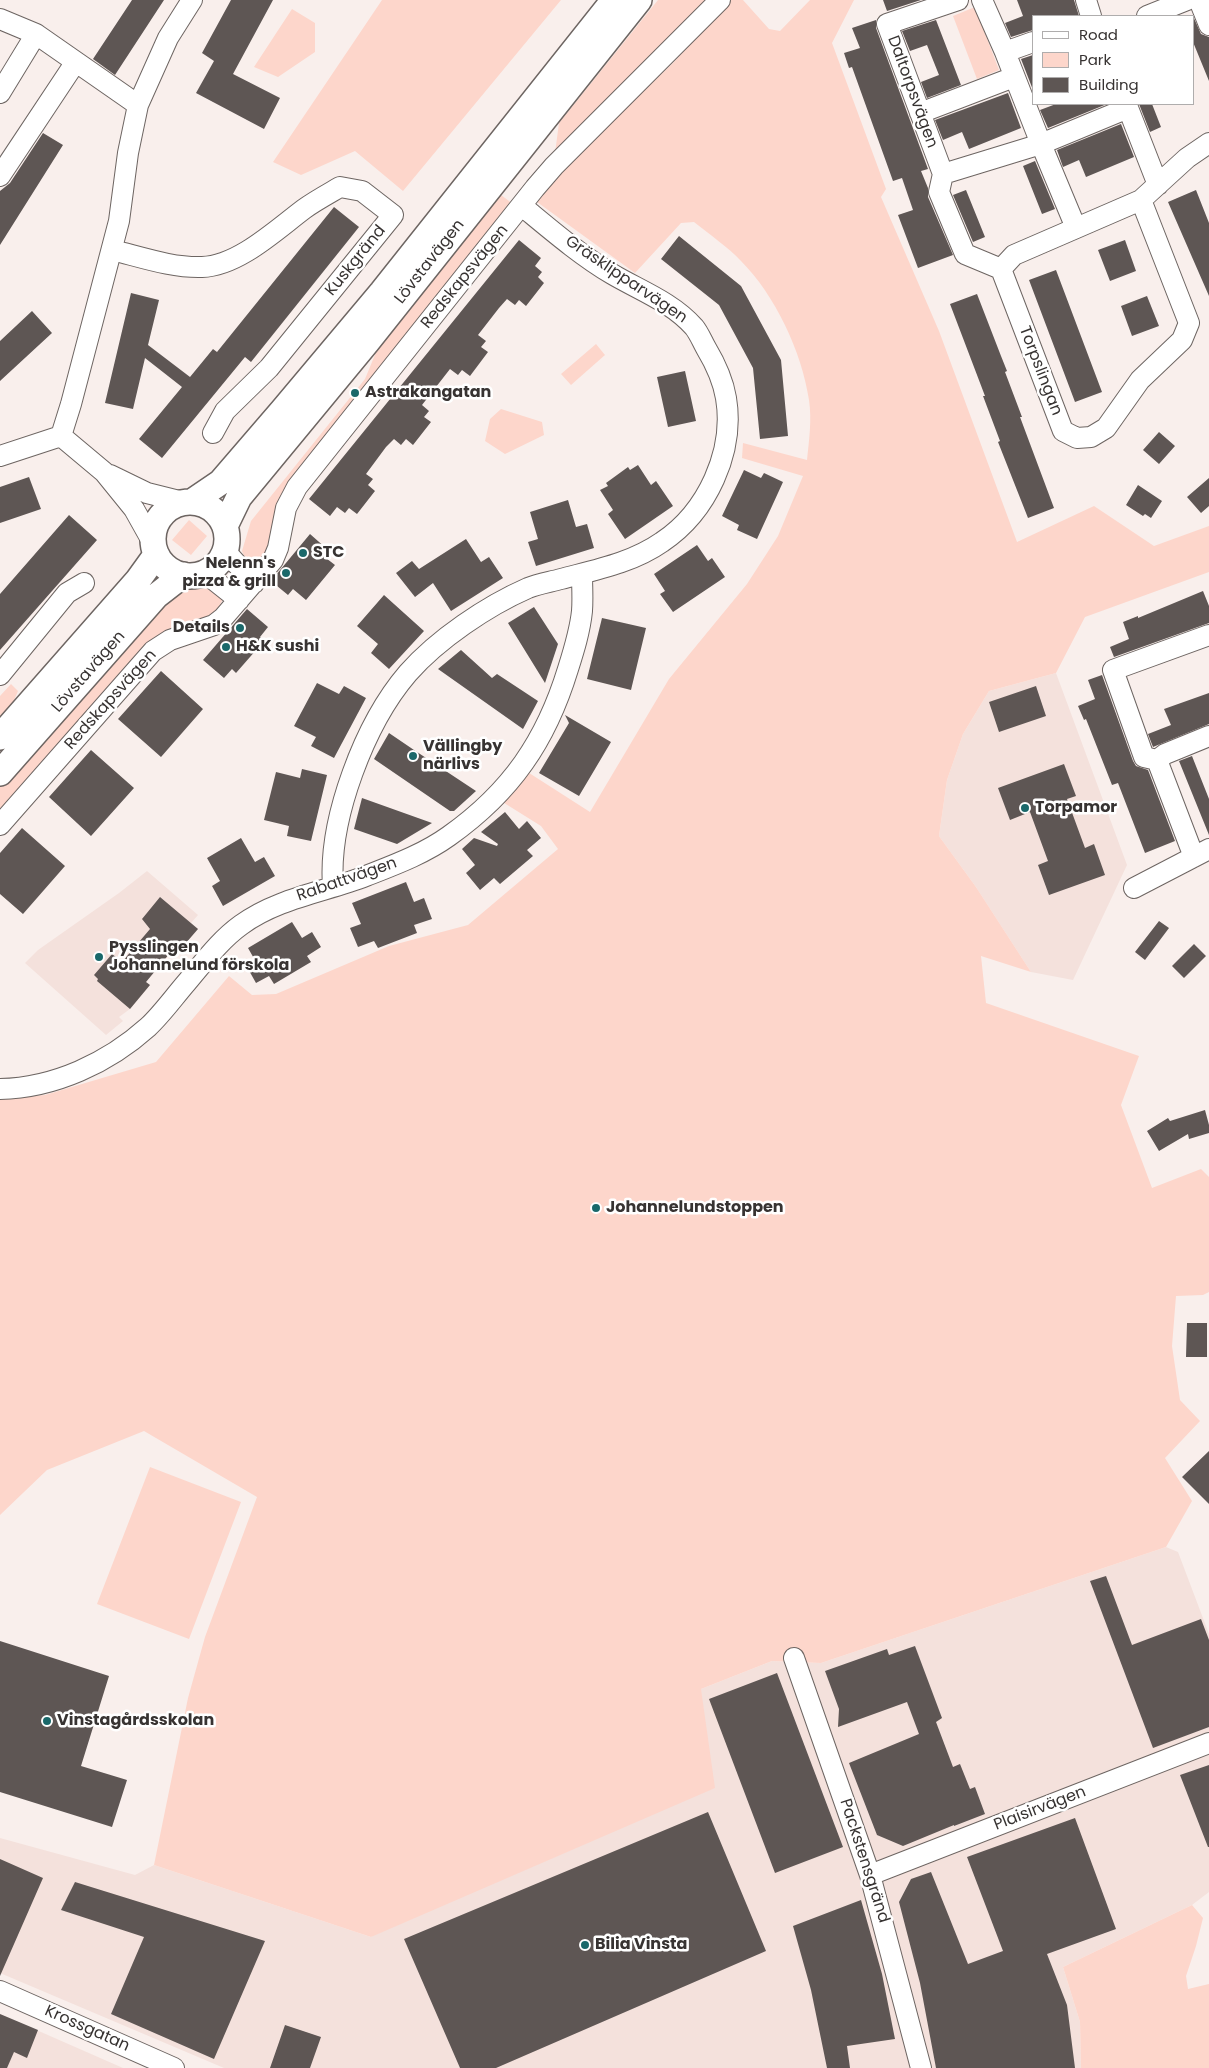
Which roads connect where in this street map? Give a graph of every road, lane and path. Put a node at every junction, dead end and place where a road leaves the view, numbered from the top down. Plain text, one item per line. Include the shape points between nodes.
1 (192, 0) edge
2 (614, 0) edge
3 (639, 0) edge
4 (720, 0) edge
5 (958, 0) edge
6 (982, 0) edge
7 (1086, 0) edge
8 (1187, 0) edge
9 (1199, 0) edge
10 (1091, 15) edge
11 (1149, 15) edge
12 (0, 19) edge
13 (1209, 25) edge
14 (36, 34) junction
15 (1032, 42) edge
16 (1005, 52) junction
17 (75, 63) junction
18 (1014, 77) junction
19 (0, 93) edge
20 (138, 106) junction
21 (1127, 106) edge
22 (920, 113) junction
23 (1209, 143) edge
24 (1041, 144) junction
25 (6, 155) edge
26 (943, 174) junction
27 (0, 176) edge
28 (1158, 185) junction
29 (1141, 200) junction
30 (522, 206) junction
31 (1076, 228) junction
32 (112, 250) junction
33 (1000, 269) junction
34 (213, 433) dead end
35 (61, 436) junction
36 (0, 456) edge
37 (104, 472) junction
38 (188, 502) junction
39 (225, 526) junction
40 (155, 549) junction
41 (225, 551) junction
42 (194, 574) junction
43 (582, 574) junction
44 (84, 583) dead end
45 (254, 583) junction
46 (239, 600) junction
47 (1209, 635) edge
48 (0, 675) edge
49 (1209, 736) edge
50 (0, 737) edge
51 (1157, 760) junction
52 (0, 773) edge
53 (0, 825) edge
54 (1201, 853) edge
55 (333, 886) junction
56 (1134, 888) dead end
57 (0, 1089) edge
58 (794, 1658) dead end
59 (1209, 1743) edge
60 (870, 1875) junction
61 (0, 1991) edge
62 (174, 2068) edge
63 (921, 2068) edge

1 - 20 street via 168,38
2 - 38 street, Lövstavägen via 382,292 283,410 221,482
3 - 39 street, Lövstavägen via 240,497
4 - 30 street, Redskapsvägen via 554,166
5 - 22 street, Daltorpsvägen via 887,24
6 - 16 street
7 - 10 street
8 - 11 street
9 - 13 street
12 - 14 street
14 - 17 street
14 - 19 street
15 - 16 street
16 - 18 street
17 - 20 street
17 - 25 street
18 - 22 street
18 - 24 street
20 - 32 street
21 - 24 street
21 - 28 street
22 - 26 street, Daltorpsvägen
23 - 28 street
24 - 26 street
24 - 31 street
25 - 27 street
26 - 33 street, Daltorpsvägen via 939,192 965,254
28 - 29 street
29 - 31 street
29 - 33 street, Torpslingan via 1189,324 1182,340 1140,380 1106,428 1091,437 1077,438 1063,430
30 - 43 street, Gräsklipparvägen via 610,273 656,298 694,327 720,375 726,397 726,446 698,509 681,528 643,554
30 - 45 street, Redskapsvägen via 297,487 286,508 273,560
31 - 33 street via 1014,255
32 - 34 street, Kuskgränd via 181,266 204,267 227,261 254,247 340,187 362,191 393,215 268,368 224,411
32 - 35 street
35 - 36 street
35 - 37 street
37 - 38 street via 147,493
37 - 40 street via 134,509
38 - 39 street via 206,505 218,513
38 - 40 street, Lövstavägen via 165,511 158,519 154,530
39 - 41 street, Lövstavägen
40 - 42 street via 163,564 172,571
40 - 50 street, Lövstavägen via 138,580
41 - 42 street, Lövstavägen via 221,560
41 - 45 street
42 - 46 street
42 - 52 street, Lövstavägen via 156,596
43 - 55 street, Rabattvägen via 582,612 576,644 550,721 529,757 482,810 448,837 410,858 363,878
43 - 55 street, Gräsklipparvägen via 530,587 483,612 409,671 390,696 351,777 337,823
44 - 48 street via 67,593
45 - 46 street, Redskapsvägen
46 - 53 street, Redskapsvägen via 214,625 170,640 153,651
47 - 51 street via 1112,670 1144,757
49 - 51 street
51 - 54 street
54 - 56 street
55 - 57 street, Rabattvägen via 289,900 250,918 228,934 149,1026 119,1050 49,1083
58 - 60 street, Packstensgränd
59 - 60 street, Plaisirvägen
60 - 63 street, Packstensgränd
61 - 62 street, Krossgatan

